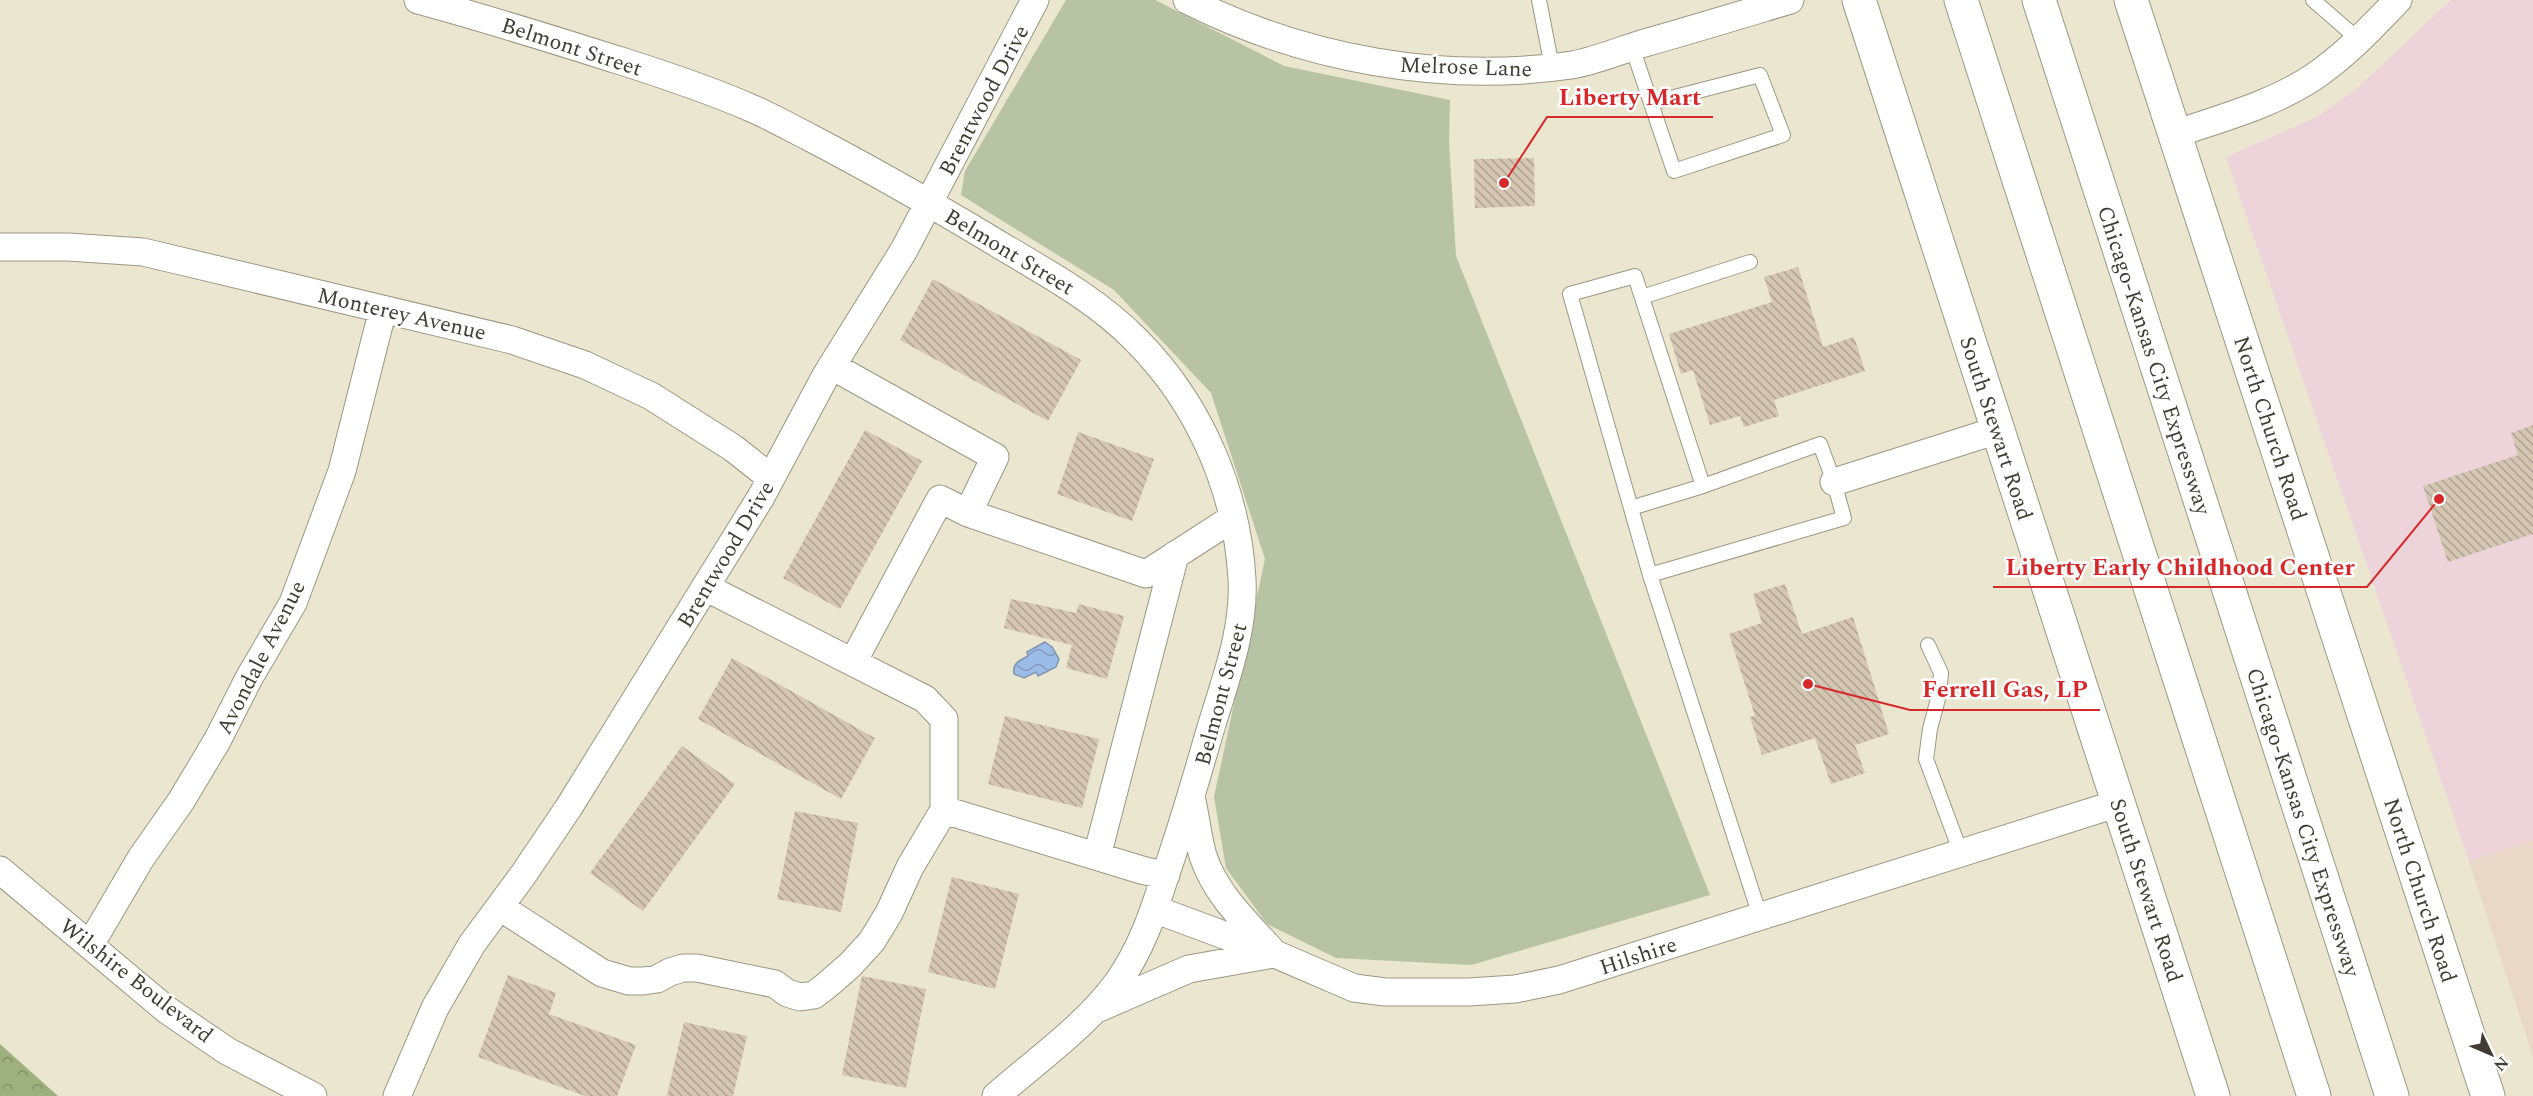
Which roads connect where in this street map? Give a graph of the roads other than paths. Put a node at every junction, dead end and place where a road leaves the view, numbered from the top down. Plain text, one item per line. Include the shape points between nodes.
1 (418, 0) edge
2 (1035, 0) edge
3 (1187, 0) edge
4 (1539, 0) edge
5 (1859, 0) edge
6 (1961, 0) edge
7 (2038, 0) edge
8 (2131, 0) edge
9 (2313, 0) edge
10 (2398, 0) edge
11 (1785, 1) edge
12 (2359, 40) junction
13 (1632, 47) junction
14 (1552, 67) junction
15 (1651, 103) junction
16 (2175, 134) junction
17 (929, 203) junction
18 (0, 247) edge
19 (1750, 262) dead end
20 (1642, 297) junction
21 (383, 309) junction
22 (832, 366) junction
23 (1998, 430) junction
24 (771, 478) junction
25 (1834, 482) junction
26 (1703, 486) junction
27 (1631, 508) junction
28 (968, 513) junction
29 (1233, 518) junction
30 (1175, 555) junction
31 (1650, 575) junction
32 (705, 588) junction
33 (1928, 645) dead end
34 (853, 662) junction
35 (1191, 796) junction
36 (2119, 803) junction
37 (944, 810) junction
38 (1961, 853) junction
39 (1097, 856) junction
40 (0, 870) edge
41 (1166, 875) junction
42 (500, 907) junction
43 (1154, 909) junction
44 (1760, 916) junction
45 (90, 945) junction
46 (1275, 954) junction
47 (1095, 1010) junction
48 (313, 1096) edge
49 (397, 1096) edge
50 (996, 1096) edge
51 (2212, 1096) edge
52 (2314, 1096) edge
53 (2392, 1096) edge
54 (2488, 1096) edge

1 - 17 street, Belmont Street via 512,26 752,108
2 - 17 street, Brentwood Drive
3 - 14 street, Melrose Lane via 1260,32 1373,61 1443,69
4 - 14 lane
5 - 23 main road, South Stewart Road
6 - 52 main road
7 - 53 main road, Chicago-Kansas City Expressway
8 - 16 main road, North Church Road
9 - 12 lane
10 - 12 street
11 - 13 street, Melrose Lane
12 - 16 street via 2311,78 2273,99
13 - 14 street, Melrose Lane
13 - 15 lane
15 - 15 lane via 1674,171 1783,135 1760,75
16 - 54 main road, North Church Road
17 - 22 street, Brentwood Drive
17 - 29 street, Belmont Street via 1077,292 1136,340 1162,368 1203,432 1219,467
18 - 21 street, Monterey Avenue via 142,252
19 - 20 lane
20 - 26 lane
20 - 27 lane via 1635,276 1570,294
21 - 24 street, Monterey Avenue via 512,340 585,365 693,420
21 - 45 street, Avondale Avenue via 342,471 293,603 217,741
22 - 24 street, Brentwood Drive
22 - 28 street via 995,457
23 - 25 street
23 - 36 main road, South Stewart Road
24 - 32 street, Brentwood Drive
25 - 26 lane via 1820,444
25 - 31 lane via 1844,518
26 - 27 lane
27 - 31 lane
28 - 30 street via 1146,573
28 - 34 street via 940,499
29 - 30 street
29 - 35 street, Belmont Street via 1242,579 1242,617
30 - 39 street
31 - 44 lane
32 - 34 street
32 - 42 street, Brentwood Drive via 569,807
33 - 38 lane via 1941,673 1926,759
34 - 37 street via 925,699 944,719
35 - 41 street, Belmont Street
35 - 46 street, Belmont Street via 1203,855 1214,882 1232,908
36 - 38 street, Hilshire
36 - 51 main road, South Stewart Road
37 - 39 street
37 - 42 street via 872,941 814,994 800,997 775,984 697,968 683,968 643,981 615,978
38 - 44 street, Hilshire
39 - 41 street
40 - 45 street, Wilshire Boulevard
41 - 43 street, Belmont Street
42 - 49 street, Brentwood Drive via 472,944 435,1008
43 - 46 street, Hilshire
43 - 47 street, Belmont Street via 1143,943
44 - 46 street, Hilshire via 1559,981 1515,989 1385,992 1354,987
45 - 48 street, Wilshire Boulevard via 193,1028 227,1051
46 - 47 street via 1189,969
47 - 50 street, Belmont Street

